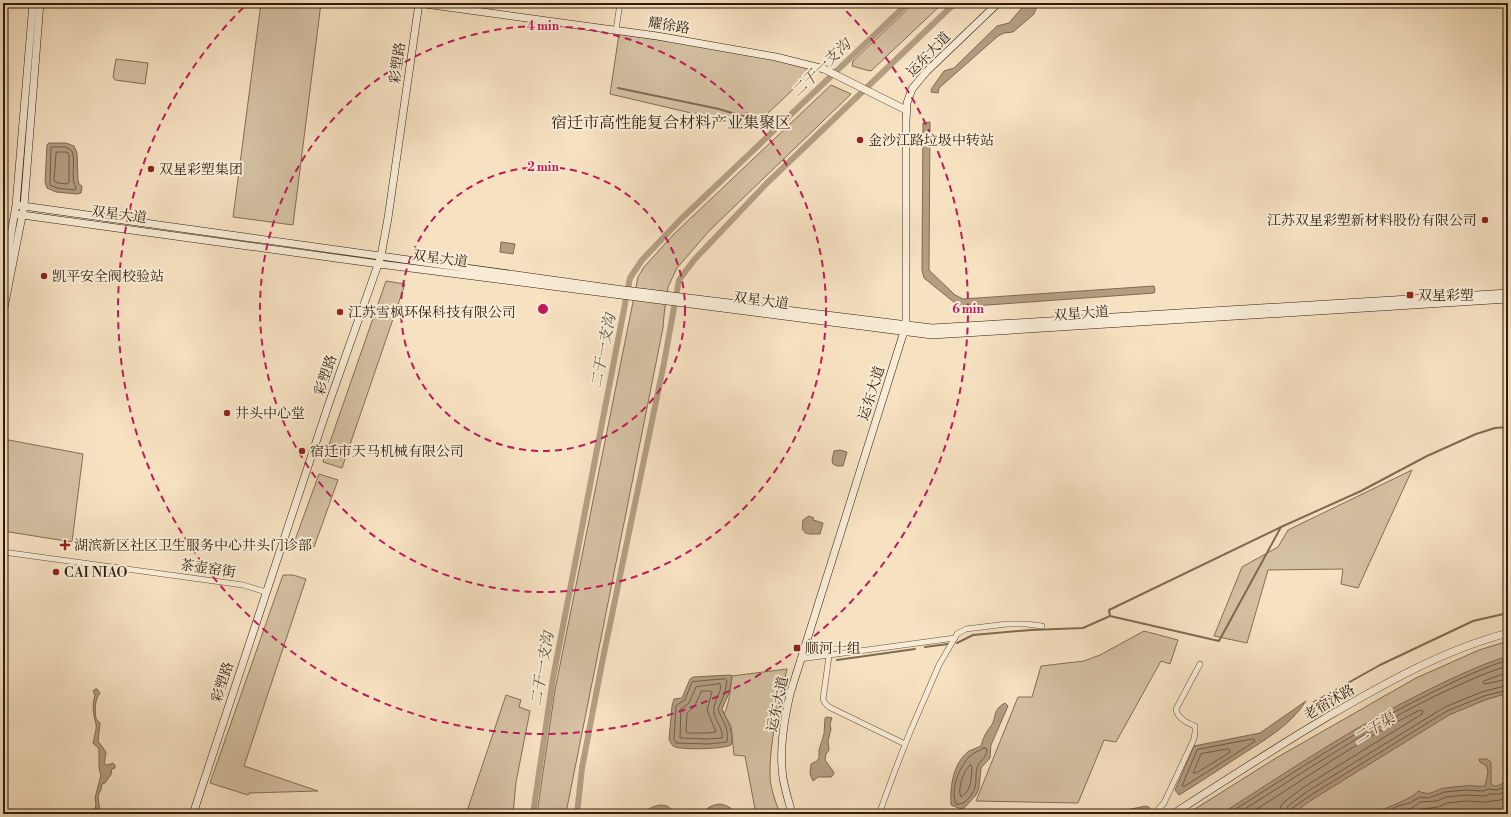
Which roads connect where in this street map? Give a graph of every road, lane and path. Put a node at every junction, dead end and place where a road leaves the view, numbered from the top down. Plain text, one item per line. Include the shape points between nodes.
1 (34, 3) edge
2 (40, 3) edge
3 (418, 3) edge
4 (620, 3) edge
5 (998, 3) edge
6 (616, 30) junction
7 (906, 110) junction
8 (20, 206) junction
9 (19, 214) junction
10 (380, 260) junction
11 (3, 281) edge
12 (1508, 294) edge
13 (1508, 299) edge
14 (3, 313) edge
15 (905, 328) junction
16 (3, 552) edge
17 (266, 592) junction
18 (1042, 626) dead end
19 (1508, 634) edge
20 (954, 638) junction
21 (829, 656) junction
22 (800, 660) junction
23 (1200, 664) dead end
24 (905, 744) junction
25 (192, 814) edge
26 (792, 814) edge
27 (879, 814) edge
28 (1154, 814) edge
29 (1173, 814) edge

1 - 8 street
2 - 8 street
3 - 6 street, 耀徐路
3 - 10 street, 彩塑路
4 - 6 street
5 - 7 street, 运东大道 via 927,71 912,89
6 - 7 street, 耀徐路 via 770,56 824,69
7 - 15 street, 运东大道
8 - 9 street
8 - 10 street, 双星大道
9 - 10 street, 双星大道
9 - 11 street
9 - 14 street
10 - 15 street, 双星大道
10 - 17 street, 彩塑路
12 - 15 street, 双星大道
13 - 15 street, 双星大道 via 932,335
15 - 22 street, 运东大道
16 - 17 street, 茶壶窑街 via 242,585
17 - 25 street, 彩塑路
18 - 20 street via 1006,624 966,629
19 - 29 street, 老宿沭路 via 1465,647 1391,681 1258,758
20 - 21 street
20 - 24 street via 939,665
21 - 22 street
21 - 24 street via 823,699 825,703
22 - 26 street, 运东大道 via 790,694 782,741 783,777
23 - 28 street via 1176,709 1177,714 1195,726 1194,739 1164,803
24 - 27 street

